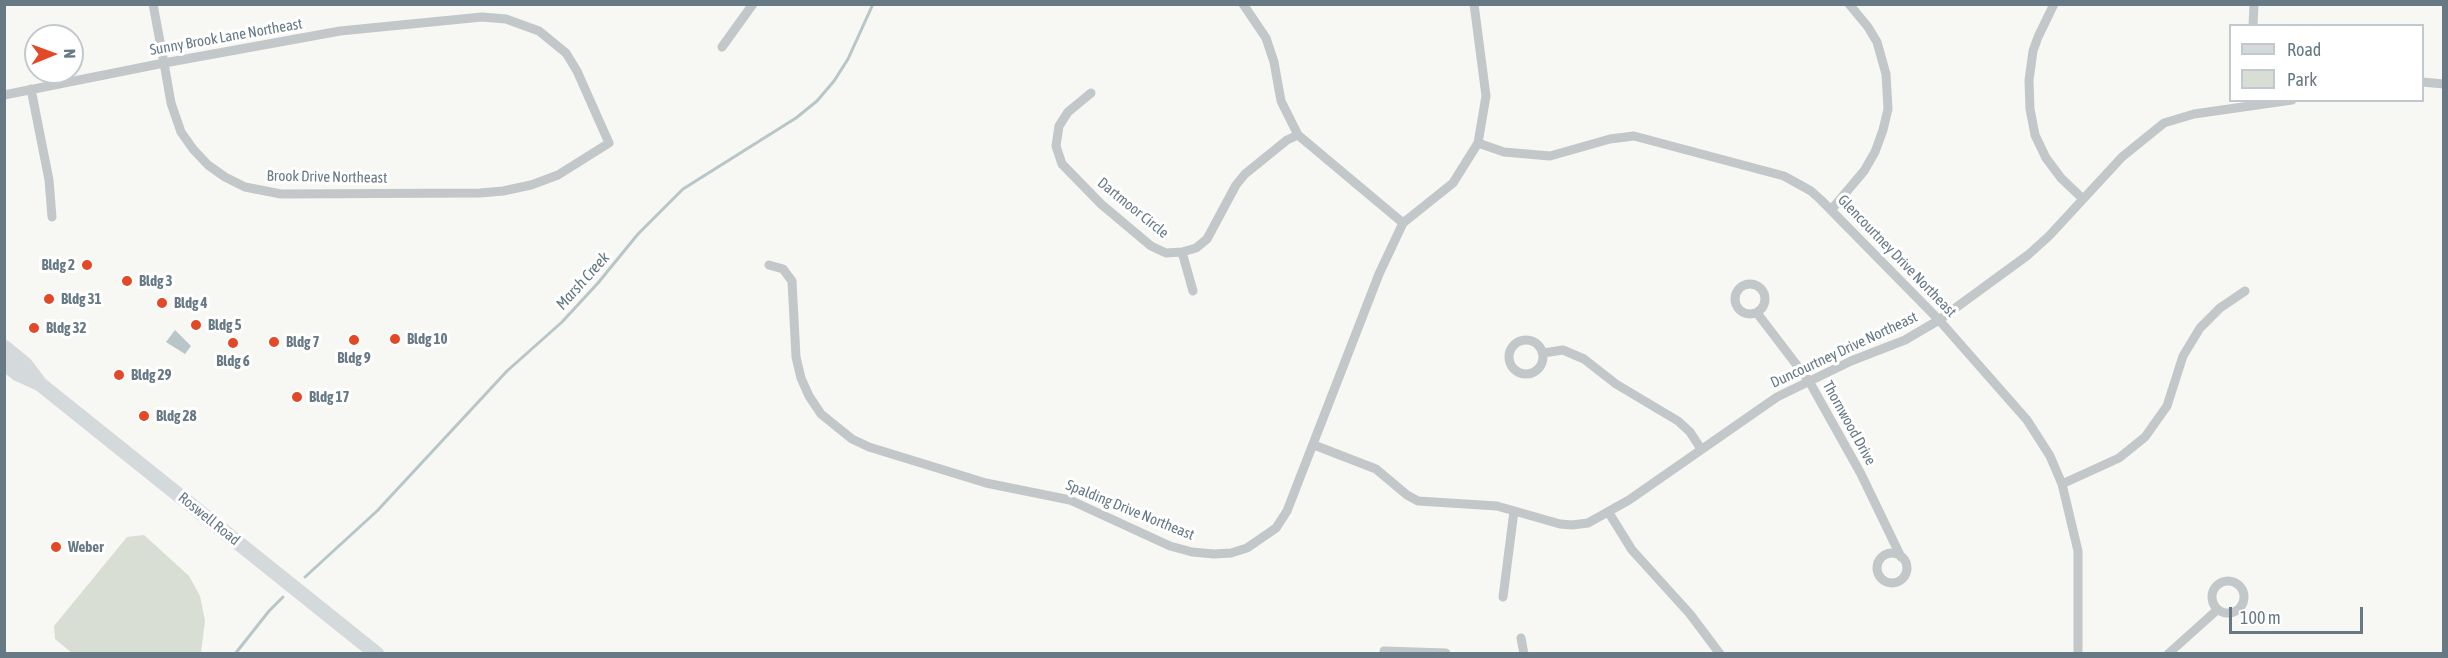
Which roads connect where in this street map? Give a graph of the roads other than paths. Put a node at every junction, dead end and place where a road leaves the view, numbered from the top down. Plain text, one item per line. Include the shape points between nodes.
1 (153, 4) edge
2 (753, 4) edge
3 (1243, 4) edge
4 (1474, 4) edge
5 (1849, 4) edge
6 (2054, 4) edge
7 (2254, 4) edge
8 (2253, 24) edge
9 (722, 47) dead end
10 (164, 63) junction
11 (2424, 82) edge
12 (2444, 84) edge
13 (30, 89) junction
14 (1091, 93) dead end
15 (4, 94) edge
16 (2258, 103) edge
17 (1298, 135) junction
18 (1478, 143) junction
19 (583, 159) joint
20 (2083, 199) junction
21 (1831, 210) junction
22 (52, 218) dead end
23 (1403, 223) junction
24 (1182, 252) junction
25 (769, 265) dead end
26 (1193, 291) dead end
27 (2245, 291) dead end
28 (1757, 313) dead end
29 (1940, 320) junction
30 (4, 347) edge
31 (1543, 353) dead end
32 (4, 363) edge
33 (1809, 381) junction
34 (40, 384) junction
35 (1314, 445) junction
36 (1701, 449) junction
37 (2062, 484) junction
38 (1514, 511) junction
39 (1609, 513) junction
40 (1902, 557) dead end
41 (1503, 597) dead end
42 (2217, 610) dead end
43 (1521, 639) dead end
44 (1446, 653) edge
45 (377, 654) edge
46 (1384, 654) edge
47 (1524, 654) edge
48 (1720, 654) edge
49 (2078, 654) edge
50 (2168, 654) edge

1 - 10 street, Brook Drive Northeast
2 - 9 street
3 - 17 street via 1266,38 1281,101
4 - 18 street, Spalding Drive Northeast via 1486,96
5 - 21 street via 1877,42 1886,74 1888,109 1875,152
6 - 20 street via 2033,51 2030,109 2046,158
7 - 8 street
10 - 13 street, Sunny Brook Lane Northeast
10 - 19 street, Brook Drive Northeast via 173,113 193,149 225,177 264,192 503,191 558,175
10 - 19 street, Sunny Brook Lane Northeast via 340,31 482,17 506,19 523,23 553,41 577,71 609,143
11 - 12 street
13 - 15 street, Sunny Brook Lane Northeast
13 - 22 street
14 - 24 street, Dartmoor Circle via 1068,112 1059,126 1056,146 1062,164 1151,246 1166,253
16 - 20 street, Duncourtney Drive Northeast via 2164,123 2122,157
17 - 23 street
17 - 24 street via 1245,174 1228,196 1207,239
18 - 21 street, Glencourtney Drive Northeast via 1504,152 1550,156 1634,136 1784,176 1810,190
18 - 23 street, Spalding Drive Northeast via 1453,183
20 - 29 street, Duncourtney Drive Northeast via 2028,255
21 - 29 street, Glencourtney Drive Northeast
23 - 35 street, Spalding Drive Northeast via 1379,274
24 - 26 street
25 - 35 street, Spalding Drive Northeast via 783,269 792,281 796,357 809,396 835,428 869,447 986,483 1070,500 1170,546 1214,554 1247,548 1276,528
27 - 37 street via 2200,328 2183,356 2167,406 2145,437 2119,458
28 - 33 street, Thornwood Drive
29 - 33 street, Duncourtney Drive Northeast via 1905,340
29 - 37 street, Glencourtney Drive Northeast via 2027,420
30 - 34 main road, Roswell Road via 25,364
31 - 36 street via 1563,350 1584,359 1616,384 1678,420
32 - 34 main road, Roswell Road
33 - 36 street, Duncourtney Drive Northeast via 1762,407
33 - 40 street, Thornwood Drive
34 - 45 main road, Roswell Road
35 - 38 street, Duncourtney Drive Northeast via 1376,469 1419,501 1497,506
36 - 39 street, Duncourtney Drive Northeast
37 - 49 street, Glencourtney Drive Northeast via 2078,551
38 - 39 street, Duncourtney Drive Northeast via 1572,525 1588,523
38 - 41 street
39 - 48 street via 1632,550
42 - 50 street
43 - 47 street
44 - 46 street

